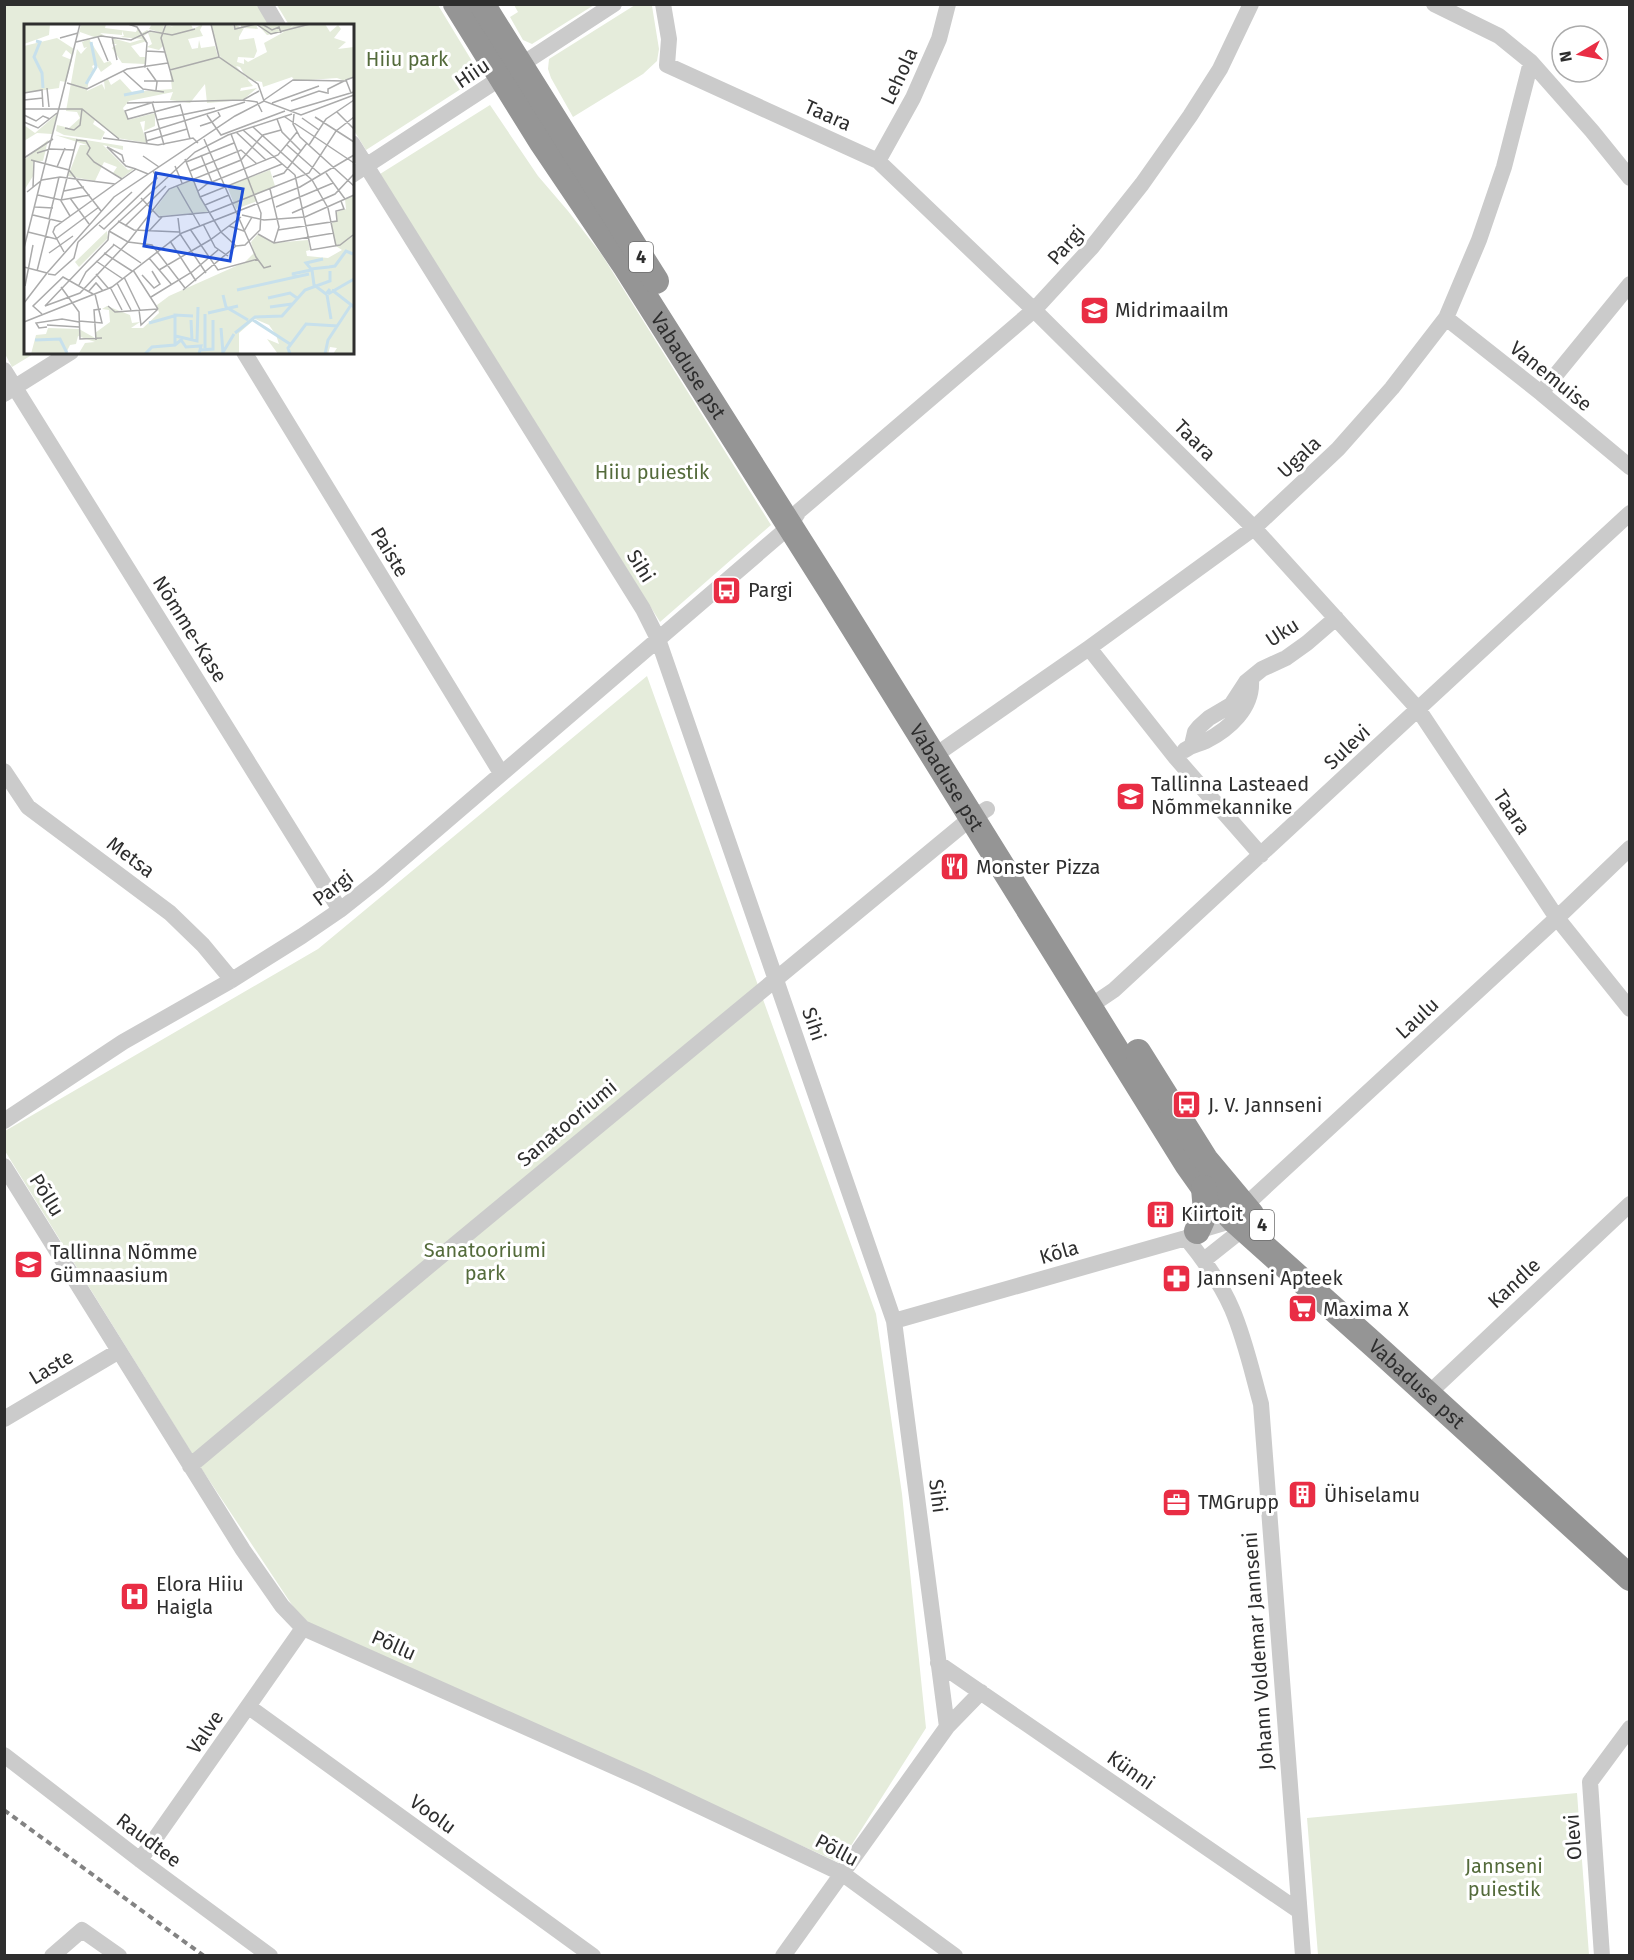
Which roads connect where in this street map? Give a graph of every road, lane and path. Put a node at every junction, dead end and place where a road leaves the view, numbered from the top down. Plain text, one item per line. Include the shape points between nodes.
1 (265, 4) edge
2 (456, 4) edge
3 (482, 4) edge
4 (614, 4) edge
5 (663, 4) edge
6 (948, 4) edge
7 (1251, 4) edge
8 (1434, 4) edge
9 (277, 24) edge
10 (1531, 62) junction
11 (511, 72) junction
12 (354, 146) edge
13 (878, 161) junction
14 (367, 166) junction
15 (354, 174) edge
16 (1629, 178) edge
17 (1629, 284) edge
18 (1034, 310) junction
19 (1446, 318) junction
20 (68, 354) edge
21 (245, 354) edge
22 (4, 370) edge
23 (10, 391) edge
24 (1541, 393) junction
25 (1629, 467) edge
26 (1629, 513) edge
27 (794, 518) junction
28 (1254, 528) junction
29 (1336, 618) junction
30 (658, 639) junction
31 (1089, 648) junction
32 (1418, 709) junction
33 (941, 751) junction
34 (1176, 758) junction
35 (4, 771) edge
36 (501, 773) junction
37 (980, 813) junction
38 (1629, 848) edge
39 (1261, 855) junction
40 (340, 910) junction
41 (1557, 918) junction
42 (776, 978) junction
43 (232, 980) junction
44 (1096, 1002) junction
45 (1629, 1009) edge
46 (4, 1121) edge
47 (4, 1166) edge
48 (1204, 1188) junction
49 (1629, 1204) edge
50 (1241, 1219) junction
51 (1192, 1235) junction
52 (1204, 1260) junction
53 (894, 1321) junction
54 (119, 1351) junction
55 (1432, 1390) junction
56 (4, 1419) edge
57 (190, 1466) junction
58 (1629, 1562) edge
59 (1629, 1578) edge
60 (303, 1628) junction
61 (938, 1663) junction
62 (981, 1692) junction
63 (249, 1707) junction
64 (947, 1727) junction
65 (1629, 1728) edge
66 (4, 1755) edge
67 (140, 1860) junction
68 (843, 1874) junction
69 (1299, 1911) junction
70 (52, 1956) edge
71 (119, 1956) edge
72 (270, 1956) edge
73 (593, 1956) edge
74 (783, 1956) edge
75 (955, 1956) edge
76 (1303, 1956) edge
77 (1602, 1956) edge

1 - 9 street
2 - 11 highway, Vabaduse pst / 4
3 - 11 highway, Vabaduse pst / 4
4 - 11 street, Hiiu
5 - 13 street, Taara via 669,39 667,65
6 - 13 street, Lehola via 939,39 913,98
7 - 18 street, Pargi via 1220,69 1142,184 1092,248
8 - 10 street via 1499,36
10 - 16 street
10 - 19 street, Ugala via 1504,167
11 - 14 street, Hiiu
11 - 27 highway, Vabaduse pst / 4 via 541,141
12 - 14 street, Sihi
13 - 18 street, Taara
14 - 15 street, Hiiu
14 - 30 street, Sihi
17 - 24 street
18 - 27 street, Pargi
18 - 28 street, Taara
19 - 24 street, Vanemuise
19 - 28 street, Ugala via 1338,449
20 - 23 street
21 - 36 street, Paiste
22 - 23 street, Nõmme-Kase
23 - 40 street, Nõmme-Kase
24 - 25 street, Vanemuise
26 - 32 street, Sulevi
27 - 30 street, Pargi
27 - 33 highway, Vabaduse pst / 4
28 - 29 street, Taara
28 - 31 street, Ugala
29 - 32 street, Taara
29 - 34 street, Uku via 1286,658 1262,669 1251,680 1249,700 1241,713 1209,739 1191,744
30 - 36 street, Pargi
30 - 42 street, Sihi
31 - 33 street, Ugala
31 - 34 street
32 - 39 street, Sulevi
32 - 41 street, Taara
33 - 37 highway, Vabaduse pst / 4
34 - 39 street
35 - 43 street, Metsa via 28,807 170,913
36 - 40 street, Pargi
37 - 42 street, Sanatooriumi
37 - 44 highway, Vabaduse pst / 4
38 - 41 street, Laulu
39 - 44 street, Sulevi via 1114,990
40 - 43 street, Pargi
41 - 45 street, Taara
41 - 50 street, Laulu
42 - 53 street, Sihi
42 - 57 street, Sanatooriumi
43 - 46 street, Pargi via 123,1042
44 - 48 highway, Vabaduse pst / 4
44 - 50 highway, Vabaduse pst / 4 via 1205,1159
47 - 54 street, Põllu
48 - 50 highway, Vabaduse pst / 4
48 - 51 highway via 1206,1211
49 - 55 street, Kandle
50 - 51 street, Kõla
50 - 52 street
50 - 55 highway, Vabaduse pst / 4
51 - 52 street, Johann Voldemar Jannseni
51 - 53 street, Kõla
52 - 69 street, Johann Voldemar Jannseni via 1235,1316 1261,1404
53 - 61 street, Sihi
54 - 56 street, Laste
54 - 57 street, Põllu
55 - 58 highway, Vabaduse pst / 4
55 - 59 highway, Vabaduse pst / 4
57 - 60 street, Põllu via 282,1606
60 - 63 street, Valve
60 - 68 street, Põllu via 642,1779
61 - 62 street, Künni
61 - 64 street, Sihi
62 - 64 street
62 - 69 street, Künni
63 - 67 street, Valve
63 - 73 street, Voolu
64 - 68 street
65 - 77 street, Olevi via 1590,1782
66 - 67 street, Raudtee
67 - 72 street, Raudtee
68 - 74 street
68 - 75 street, Põllu
69 - 76 street, Johann Voldemar Jannseni
70 - 71 street via 82,1930

